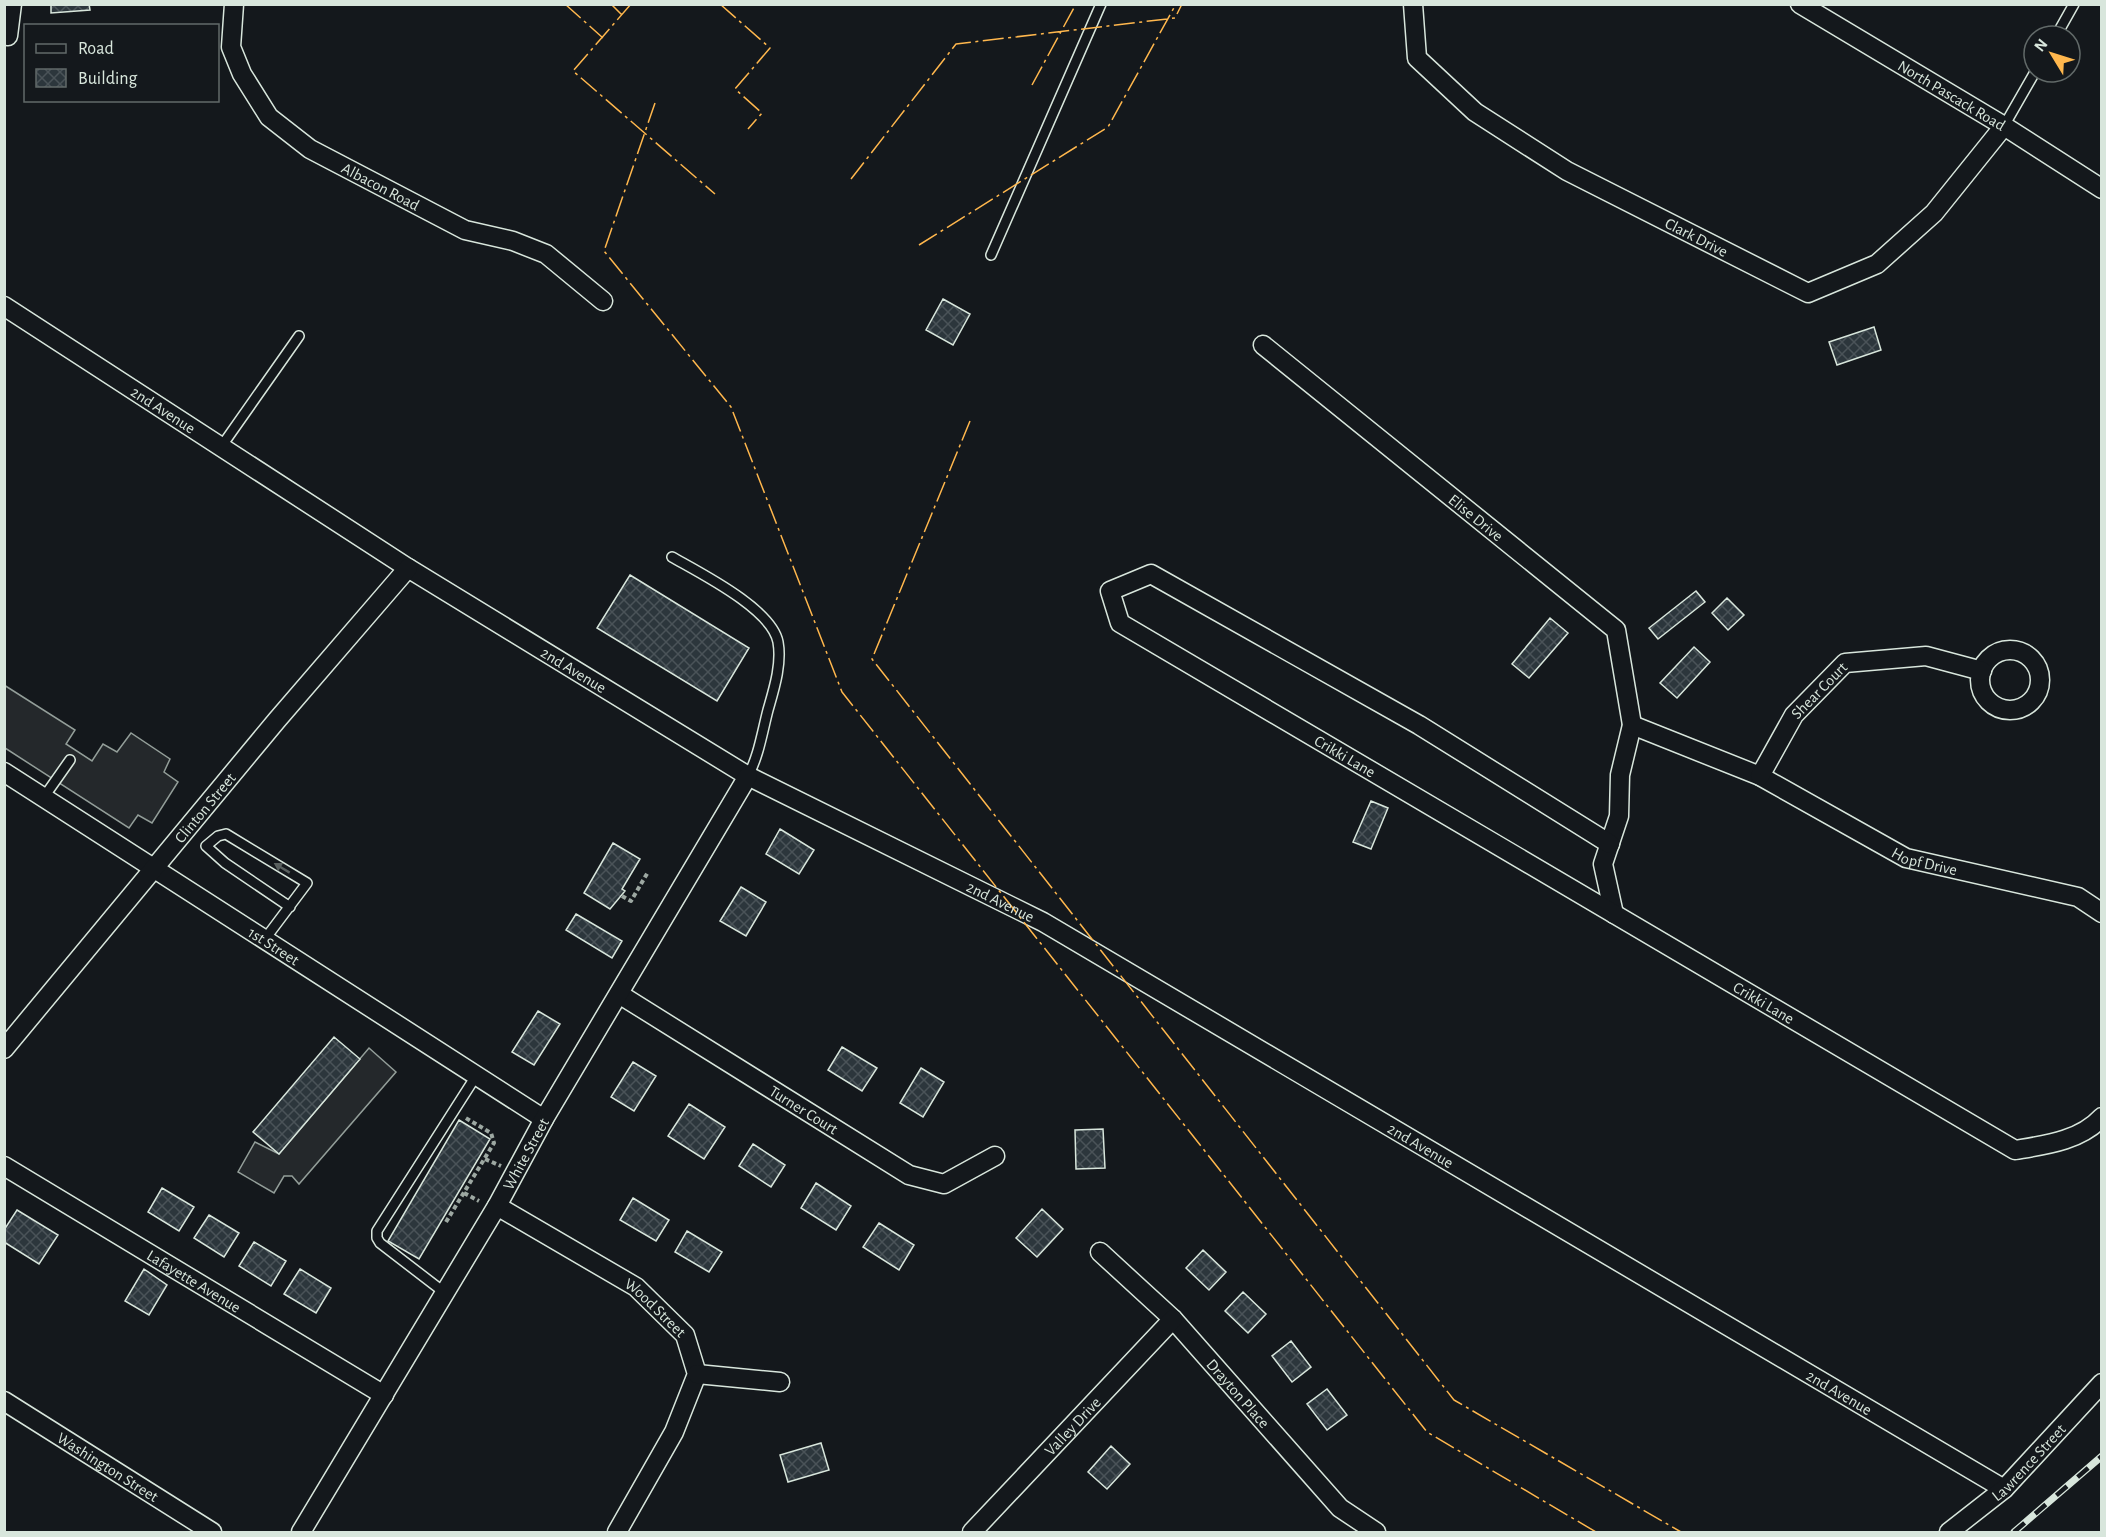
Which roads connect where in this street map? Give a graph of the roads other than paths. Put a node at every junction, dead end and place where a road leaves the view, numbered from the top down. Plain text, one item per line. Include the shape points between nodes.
1 (12, 4) edge
2 (234, 4) edge
3 (1101, 4) edge
4 (1413, 4) edge
5 (1800, 4) edge
6 (2074, 4) edge
7 (2063, 24) edge
8 (8, 36) dead end
9 (2028, 84) edge
10 (2004, 126) junction
11 (2102, 189) edge
12 (991, 255) dead end
13 (603, 301) dead end
14 (4, 306) edge
15 (299, 336) dead end
16 (1263, 345) dead end
17 (221, 447) junction
18 (672, 557) dead end
19 (408, 568) junction
20 (1982, 671) dead end
21 (1632, 725) junction
22 (70, 760) dead end
23 (4, 772) edge
24 (748, 776) junction
25 (1761, 776) junction
26 (44, 797) junction
27 (1610, 844) junction
28 (155, 867) junction
29 (290, 907) junction
30 (2102, 913) edge
31 (1614, 914) junction
32 (265, 939) junction
33 (619, 994) junction
34 (4, 1049) edge
35 (476, 1076) junction
36 (2102, 1117) edge
37 (544, 1119) junction
38 (995, 1156) dead end
39 (4, 1166) edge
40 (489, 1204) junction
41 (1100, 1252) dead end
42 (445, 1293) junction
43 (1173, 1319) junction
44 (696, 1374) junction
45 (780, 1382) dead end
46 (2102, 1383) edge
47 (384, 1395) junction
48 (4, 1401) edge
49 (2004, 1490) junction
50 (212, 1533) edge
51 (301, 1533) edge
52 (616, 1533) edge
53 (972, 1533) edge
54 (1376, 1533) edge
55 (1949, 1533) edge

1 - 8 street
2 - 13 street, Albacon Road via 231,47 242,74 269,117 310,149 465,230 546,254
3 - 12 lane
4 - 10 street, Clark Drive via 1417,58 1474,112 1566,171 1808,293 1877,264 1934,213
5 - 10 street, North Pascack Road
6 - 7 lane
9 - 10 lane
10 - 11 street, North Pascack Road
14 - 17 street, 2nd Avenue
15 - 17 lane
16 - 21 street, Elise Drive via 1616,630
17 - 19 street, 2nd Avenue
18 - 24 lane via 727,589 760,614 778,641 777,678 757,757
19 - 24 street, 2nd Avenue
19 - 28 street, Clinton Street
20 - 25 street, Shear Court via 1926,656 1845,663 1794,715
21 - 25 street
21 - 27 street, Elise Drive
22 - 26 lane
23 - 26 street, 1st Street
24 - 33 street, White Street
24 - 49 street, 2nd Avenue via 1044,922
25 - 30 street, Hopf Drive via 1906,858 2078,897
26 - 28 street, 1st Street
27 - 31 street, Elise Drive via 1604,864
27 - 31 street, Crikki Lane via 1419,725 1151,574 1110,591 1119,623
28 - 32 street, 1st Street
28 - 34 street, Clinton Street
29 -> 29 lane via 307,883 226,834 206,846
29 - 32 lane
31 - 36 street, Crikki Lane via 2015,1150 2055,1144
32 - 35 street, 1st Street
33 - 37 street, White Street
33 - 38 street, Turner Court via 909,1175 944,1184
35 - 37 street, 1st Street
35 - 42 lane via 377,1231 377,1238
37 - 40 street, White Street
39 - 47 street, Lafayette Avenue
40 - 42 street, White Street
40 - 44 street, Wood Street via 636,1287 686,1335
41 - 43 street, Drayton Place
42 - 47 street, White Street
43 - 53 street, Valley Drive
43 - 54 street, Drayton Place via 1340,1508
44 - 45 street
44 - 52 street via 674,1432
46 - 49 street, Lawrence Street
47 - 51 street, White Street
48 - 50 street, Washington Street
49 - 55 street, Lawrence Street

